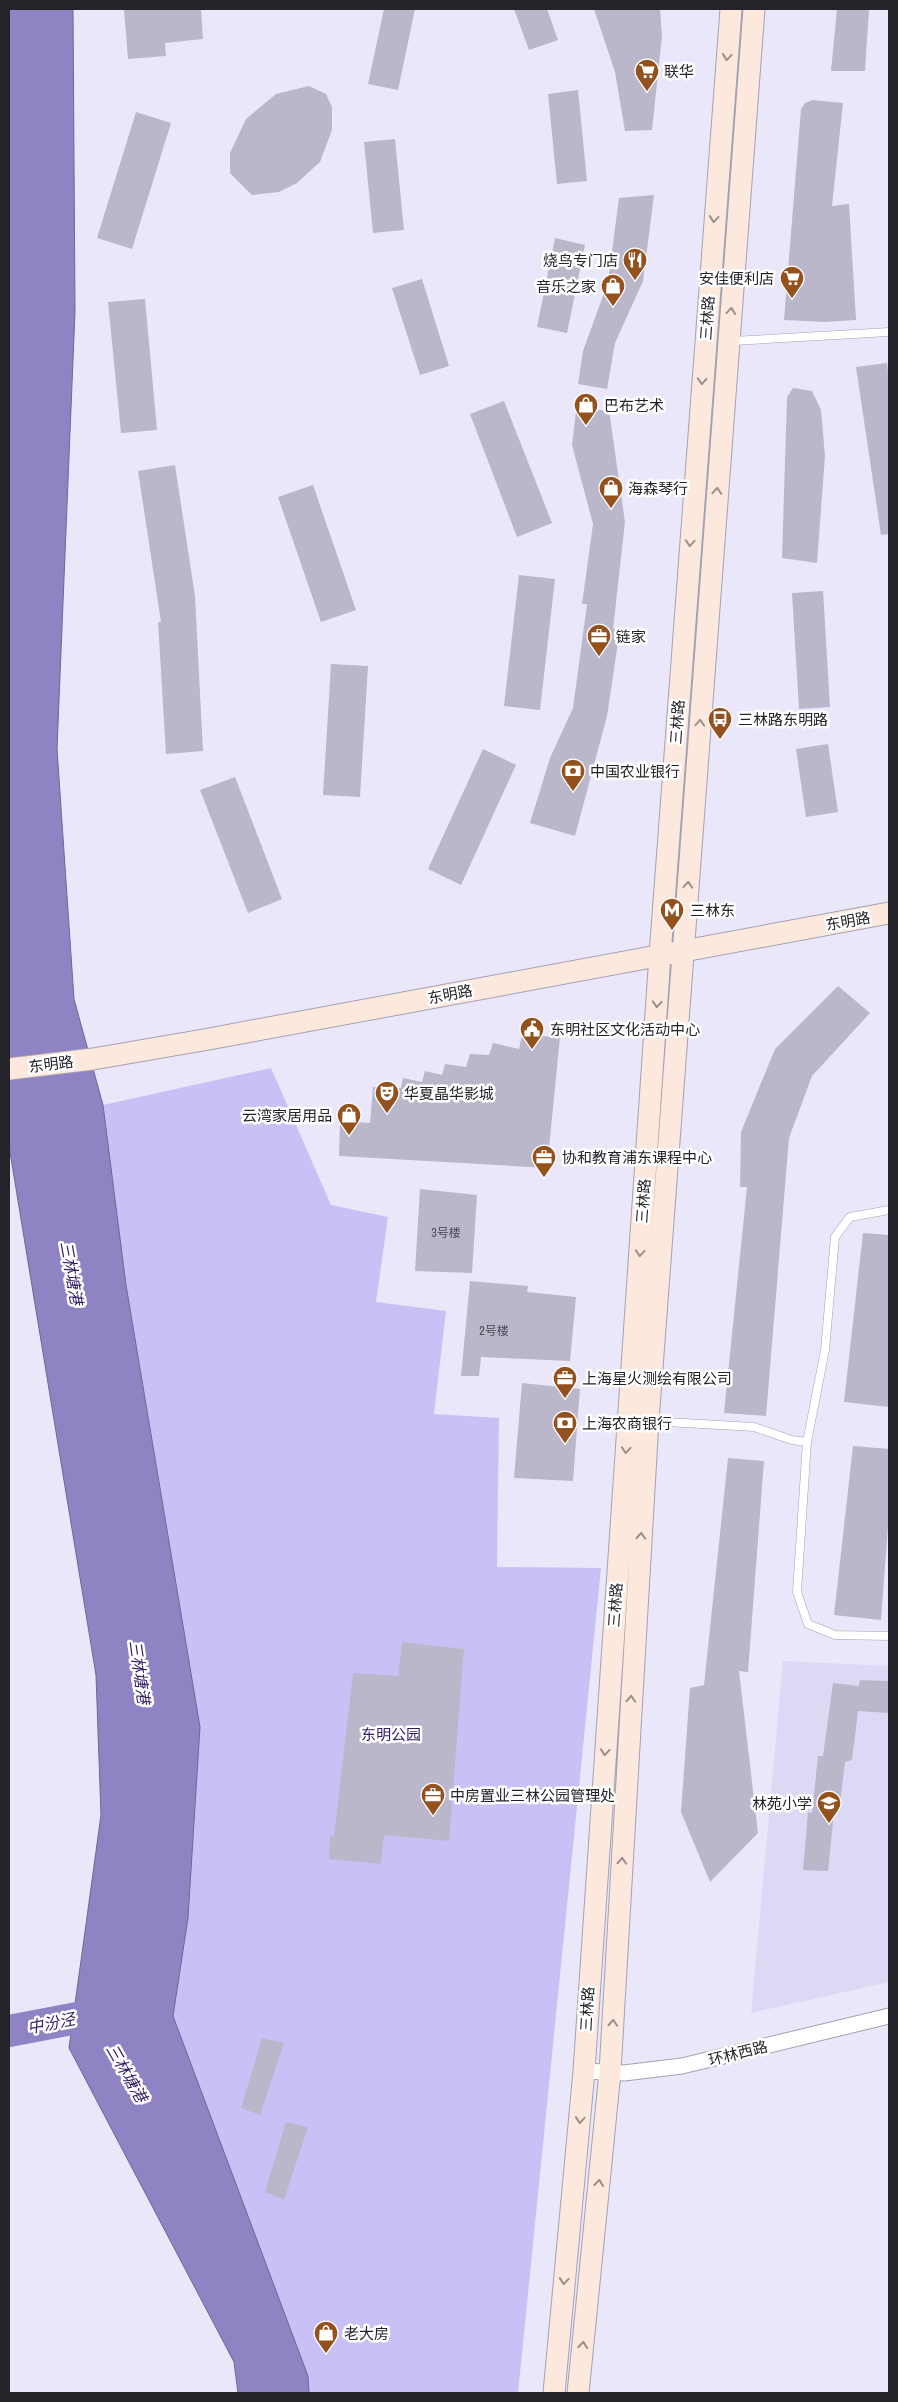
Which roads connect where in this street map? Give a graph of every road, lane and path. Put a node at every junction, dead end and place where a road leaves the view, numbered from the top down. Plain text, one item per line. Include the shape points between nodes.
1 (731, 9) edge
2 (754, 9) edge
3 (889, 332) edge
4 (728, 341) junction
5 (889, 913) edge
6 (683, 951) junction
7 (660, 955) junction
8 (9, 1069) edge
9 (889, 1210) edge
10 (648, 1421) junction
11 (807, 1442) junction
12 (889, 1636) edge
13 (889, 2016) edge
14 (584, 2071) junction
15 (610, 2072) junction
16 (554, 2393) edge
17 (578, 2393) edge

1 -> 7 main road, 三林路
4 -> 2 main road, 三林路
3 - 4 lane
6 -> 4 main road, 三林路
5 - 6 main road, 东明路
6 - 7 main road, 东明路
6 - 10 main road, 三林路
7 - 8 main road, 东明路 via 219,1037 93,1059
7 -> 14 main road, 三林路
9 - 11 lane via 850,1217 835,1237 825,1350
10 - 11 lane via 754,1428
15 -> 10 main road, 三林路
11 - 12 lane via 797,1592 808,1624 836,1636
13 - 15 street, 环林西路 via 682,2066
14 - 15 street, 环林西路
14 -> 16 main road, 三林路
17 -> 15 main road, 三林路

